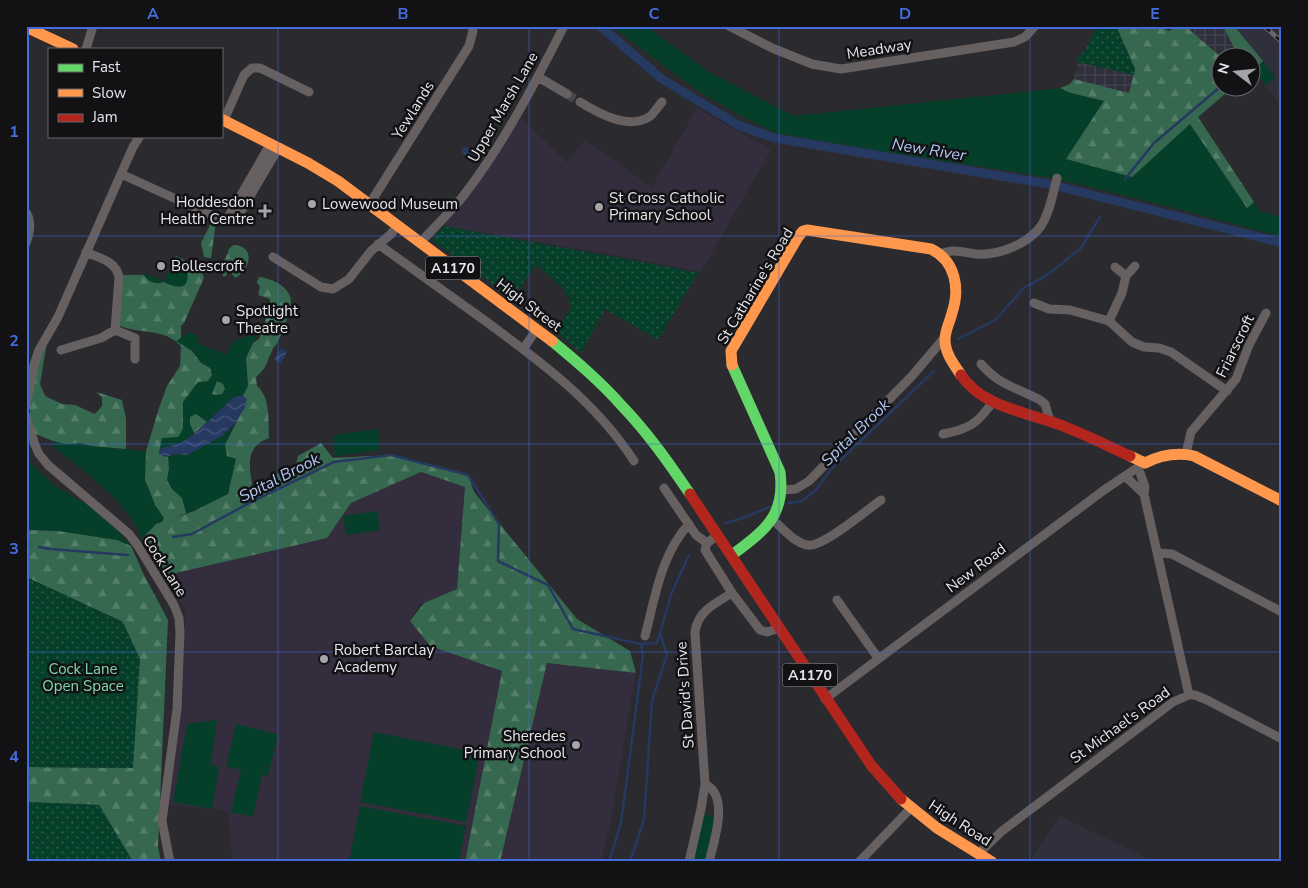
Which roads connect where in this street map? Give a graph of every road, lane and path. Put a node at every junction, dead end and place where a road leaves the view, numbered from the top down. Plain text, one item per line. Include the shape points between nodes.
1 (93, 26) edge
2 (472, 26) edge
3 (564, 26) edge
4 (729, 26) edge
5 (1035, 26) edge
6 (26, 27) edge
7 (70, 48) edge
8 (86, 48) edge
9 (538, 77) junction
10 (309, 92) dead end
11 (567, 94) tunnel mouth
12 (580, 102) tunnel mouth
13 (662, 102) dead end
14 (222, 120) edge
15 (135, 138) edge
16 (139, 138) edge
17 (275, 145) junction
18 (133, 147) junction
19 (121, 174) junction
20 (1057, 178) dead end
21 (369, 205) junction
22 (26, 212) edge
23 (397, 226) junction
24 (26, 243) edge
25 (420, 243) junction
26 (378, 244) junction
27 (86, 252) junction
28 (942, 254) junction
29 (273, 257) dead end
30 (1135, 266) dead end
31 (1115, 267) dead end
32 (1126, 276) junction
33 (1034, 303) dead end
34 (1266, 313) dead end
35 (1110, 321) junction
36 (115, 330) junction
37 (537, 330) junction
38 (945, 337) junction
39 (523, 349) junction
40 (61, 350) dead end
41 (26, 353) edge
42 (36, 357) junction
43 (136, 359) dead end
44 (981, 364) dead end
45 (1227, 390) junction
46 (992, 403) junction
47 (26, 406) edge
48 (26, 416) edge
49 (1050, 421) junction
50 (943, 434) dead end
51 (1186, 454) junction
52 (634, 461) dead end
53 (1142, 465) junction
54 (1125, 476) junction
55 (664, 488) dead end
56 (782, 490) junction
57 (1144, 494) junction
58 (881, 500) dead end
59 (1282, 501) edge
60 (773, 520) junction
61 (689, 524) junction
62 (718, 535) junction
63 (707, 543) junction
64 (1158, 552) junction
65 (732, 555) junction
66 (732, 592) junction
67 (837, 600) dead end
68 (1282, 612) edge
69 (780, 628) junction
70 (645, 636) dead end
71 (878, 658) junction
72 (1190, 695) junction
73 (825, 699) junction
74 (1282, 739) edge
75 (704, 784) junction
76 (911, 808) junction
77 (701, 809) junction
78 (719, 813) junction
79 (978, 854) junction
80 (170, 862) edge
81 (689, 862) edge
82 (709, 862) edge
83 (859, 862) edge
84 (992, 862) edge

1 - 8 street
2 - 21 street, Yewlands via 469,46
3 - 9 street, Upper Marsh Lane
4 - 5 street, Meadway via 812,64 841,69 1014,42
6 - 7 main road
9 - 11 street
9 - 25 street, Upper Marsh Lane via 480,174
10 - 14 street via 260,68 252,68 244,75
12 - 13 street via 619,120 636,122 649,117
14 - 17 main road, High Street / A1170
15 - 18 street
16 - 18 street
17 - 19 street via 231,220 220,219
17 - 21 main road, High Street / A1170 via 322,171
18 - 19 street
19 - 27 street
20 - 28 street, St Catharine's Road via 1043,222 1009,249 985,254 950,251
21 - 23 main road, High Street / A1170
22 - 24 street via 30,222
23 - 25 main road, High Street / A1170
23 - 26 street
25 - 37 main road, High Street / A1170
26 - 29 street via 349,279 333,289 318,285
26 - 39 street
27 - 36 street via 110,262 118,272
27 - 42 street via 58,317
28 - 38 main road via 952,268 956,285 954,307
28 - 56 main road, St Catharine's Road via 932,249 809,230 799,234 730,355 780,472
30 - 32 street
31 - 32 street
32 - 35 street
33 - 35 street
34 - 45 street, Friarscroft via 1239,373
35 - 45 street, Friarscroft via 1137,344 1165,350 1183,359
36 - 40 street via 101,338
36 - 43 street via 135,338
37 - 39 street
37 - 62 main road, High Street / A1170 via 587,370 642,429
38 - 46 main road via 950,356 963,379
38 - 56 street via 912,376 809,481 796,489
39 - 52 street via 584,400 608,425
41 - 42 street
42 - 47 street
44 - 49 street via 1006,386 1045,404
45 - 51 street, Friarscroft via 1191,432
46 - 49 main road
46 - 50 street via 971,426
48 - 80 street, Cock Lane via 39,454 129,534 179,618 177,708 162,821
49 - 53 main road
51 - 53 main road via 1163,456
51 - 59 main road
53 - 54 street, New Road
53 - 57 street, St Michael's Road
54 - 57 street
54 - 71 street, New Road
55 - 61 street
56 - 60 main road, St Catharine's Road
57 - 64 street, St Michael's Road
58 - 60 street via 814,546 800,542
60 - 65 main road, St Catharine's Road via 759,536
61 - 63 street
61 - 70 street via 676,539 667,558
62 - 63 street
62 - 65 main road, A1170
63 - 66 street via 706,553
64 - 68 street via 1172,554
64 - 72 street, St Michael's Road
65 - 69 main road, A1170
66 - 69 street via 760,630 767,632
66 - 75 street, St David's Drive via 704,611 695,628
67 - 71 street
69 - 73 main road, A1170
71 - 73 street, New Road
72 - 74 street via 1207,700
72 - 79 street, St Michael's Road via 1173,702 1044,798
73 - 76 main road, A1170 via 866,760
75 - 77 street, St David's Drive
75 - 78 street via 711,788 717,799
76 - 79 main road, High Road / A1170
76 - 83 street
77 - 78 street
77 - 81 street, St David's Drive
78 - 82 street
79 - 84 main road, High Road / A1170

